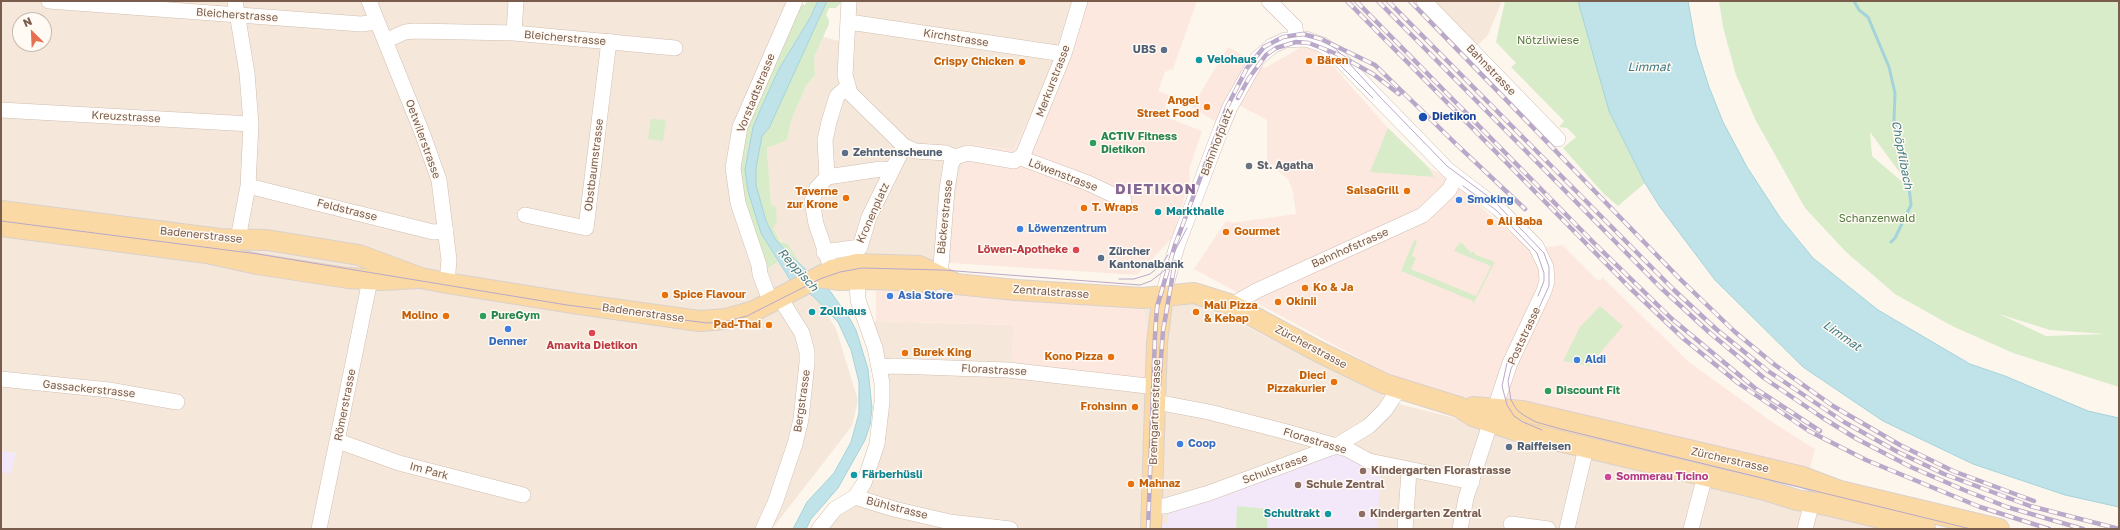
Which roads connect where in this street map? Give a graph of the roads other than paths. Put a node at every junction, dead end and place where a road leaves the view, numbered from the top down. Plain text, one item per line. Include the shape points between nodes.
1 (49, 1) edge
2 (369, 1) edge
3 (516, 1) edge
4 (795, 1) edge
5 (849, 1) edge
6 (1080, 1) edge
7 (1269, 1) edge
8 (1424, 1) edge
9 (236, 8) edge
10 (377, 22) junction
11 (848, 22) junction
12 (514, 33) junction
13 (1296, 38) junction
14 (385, 41) junction
15 (609, 41) junction
16 (675, 48) dead end
17 (1064, 54) junction
18 (847, 87) junction
19 (1, 110) edge
20 (251, 124) junction
21 (1558, 139) dead end
22 (904, 146) junction
23 (955, 157) junction
24 (1021, 158) junction
25 (892, 170) junction
26 (827, 177) junction
27 (1456, 177) junction
28 (248, 186) junction
29 (1124, 200) dead end
30 (1, 211) edge
31 (525, 215) dead end
32 (1, 226) edge
33 (446, 231) junction
34 (238, 239) junction
35 (243, 261) junction
36 (858, 264) junction
37 (826, 265) junction
38 (421, 278) junction
39 (940, 278) junction
40 (370, 280) junction
41 (447, 283) junction
42 (1163, 295) junction
43 (775, 300) junction
44 (1232, 305) junction
45 (879, 367) junction
46 (1, 379) edge
47 (1400, 389) junction
48 (1156, 394) junction
49 (177, 402) dead end
50 (1493, 415) junction
51 (338, 441) junction
52 (1336, 446) junction
53 (1586, 448) junction
54 (1710, 455) junction
55 (1410, 471) junction
56 (1705, 476) junction
57 (1472, 482) junction
58 (523, 495) dead end
59 (855, 497) junction
60 (1812, 502) junction
61 (1152, 506) junction
62 (1511, 524) dead end
63 (319, 529) edge
64 (763, 529) edge
65 (819, 529) edge
66 (1010, 529) edge
67 (1151, 529) edge
68 (1406, 529) edge
69 (1460, 529) edge
70 (1548, 529) edge
71 (1567, 529) edge
72 (1691, 529) edge
73 (1805, 529) edge
74 (1925, 529) edge
75 (1999, 529) edge

1 - 9 street, Bleicherstrasse
2 - 10 street, Oetwilerstrasse
3 - 12 street
4 - 43 street, Vorstadtstrasse via 740,127 733,168 738,203 759,264 760,274
5 - 11 street
6 - 17 street, Merkurstrasse
7 - 13 street via 1295,27
8 - 21 street, Bahnstrasse
9 - 10 street, Bleicherstrasse via 361,24
9 - 20 street via 247,73
10 - 14 street, Oetwilerstrasse
11 - 17 street, Kirchstrasse
11 - 18 street via 845,66
12 - 14 street, Bleicherstrasse via 415,31 405,32
12 - 15 street, Bleicherstrasse
13 - 27 street, Bahnhofplatz via 1314,41 1333,52
13 - 42 street, Bahnhofplatz via 1272,46 1257,59 1230,107 1177,246
14 - 33 street, Oetwilerstrasse via 423,135 438,180
15 - 16 street, Bleicherstrasse
15 - 31 street, Obstbaumstrasse via 586,228
17 - 24 street, Merkurstrasse
18 - 22 street via 855,100
18 - 26 street via 837,96 829,122 825,140
19 - 20 street, Kreuzstrasse
20 - 28 street
22 - 23 street via 915,151 946,153
22 - 25 street, Kronenplatz
23 - 24 street, Löwenstrasse via 968,153 1011,161
23 - 39 street, Bäckerstrasse via 951,164 947,190
24 - 29 street, Löwenstrasse
25 - 26 street, Kronenplatz via 881,169
25 - 36 street, Kronenplatz via 869,218
26 - 37 street via 817,188 812,201
27 - 44 street, Bahnhofstrasse via 1449,190 1423,215 1256,291
27 - 50 street, Poststrasse via 1499,209 1536,246 1546,267 1544,291 1510,363
28 - 33 street, Feldstrasse via 433,232
28 - 34 street
30 - 34 main road, Badenerstrasse via 220,239
32 - 35 main road, Badenerstrasse via 207,253
33 - 41 street, Oetwilerstrasse via 449,260
34 - 35 main road
34 - 38 main road, Badenerstrasse via 267,240 359,255
35 - 40 main road, Badenerstrasse via 342,278
36 - 37 street, Kronenplatz
36 - 37 main road via 832,279
36 - 39 main road, Zentralstrasse via 927,282
36 - 45 street via 858,300
37 - 43 main road, Badenerstrasse via 798,288
38 - 40 main road, Badenerstrasse
38 - 41 main road, Badenerstrasse
39 - 42 main road, Zentralstrasse via 956,284 1016,290 1124,298
40 - 51 street, Römerstrasse
41 - 43 main road, Badenerstrasse via 699,321 734,318
42 - 44 main road, Zürcherstrasse via 1194,293
42 - 48 main road, Bremgartnerstrasse via 1157,343
43 - 64 street, Bergstrasse via 802,333 807,363 801,419 795,444 775,503
44 - 47 main road, Zürcherstrasse via 1350,368
45 - 48 street, Florastrasse via 1008,370
45 - 59 street via 882,402 876,444 864,483
46 - 49 street, Gassackerstrasse via 109,390
47 - 50 main road, Zürcherstrasse via 1458,407 1475,407
47 - 52 street, Schulstrasse via 1386,410 1369,426
48 - 52 street, Florastrasse via 1209,412
48 - 61 main road, Bremgartnerstrasse
50 - 53 main road, Zürcherstrasse via 1517,431
50 - 54 main road, Zürcherstrasse via 1522,411
50 - 57 street, Poststrasse
51 - 58 street, Im Park via 399,463
51 - 63 street, Römerstrasse
52 - 55 street, Florastrasse via 1369,461
52 - 61 street, Schulstrasse via 1259,476 1165,506
53 - 56 main road, Zürcherstrasse
53 - 71 street
54 - 56 main road
54 - 75 main road, Zürcherstrasse via 1803,477 1840,491
55 - 57 street, Florastrasse
55 - 68 street
56 - 60 main road, Zürcherstrasse
56 - 72 street
57 - 69 street, Poststrasse via 1462,513
59 - 65 street via 835,509
59 - 66 street, Bühlstrasse via 950,522
60 - 73 street
60 - 74 main road, Zürcherstrasse
61 - 67 main road, Bremgartnerstrasse
62 - 70 street

